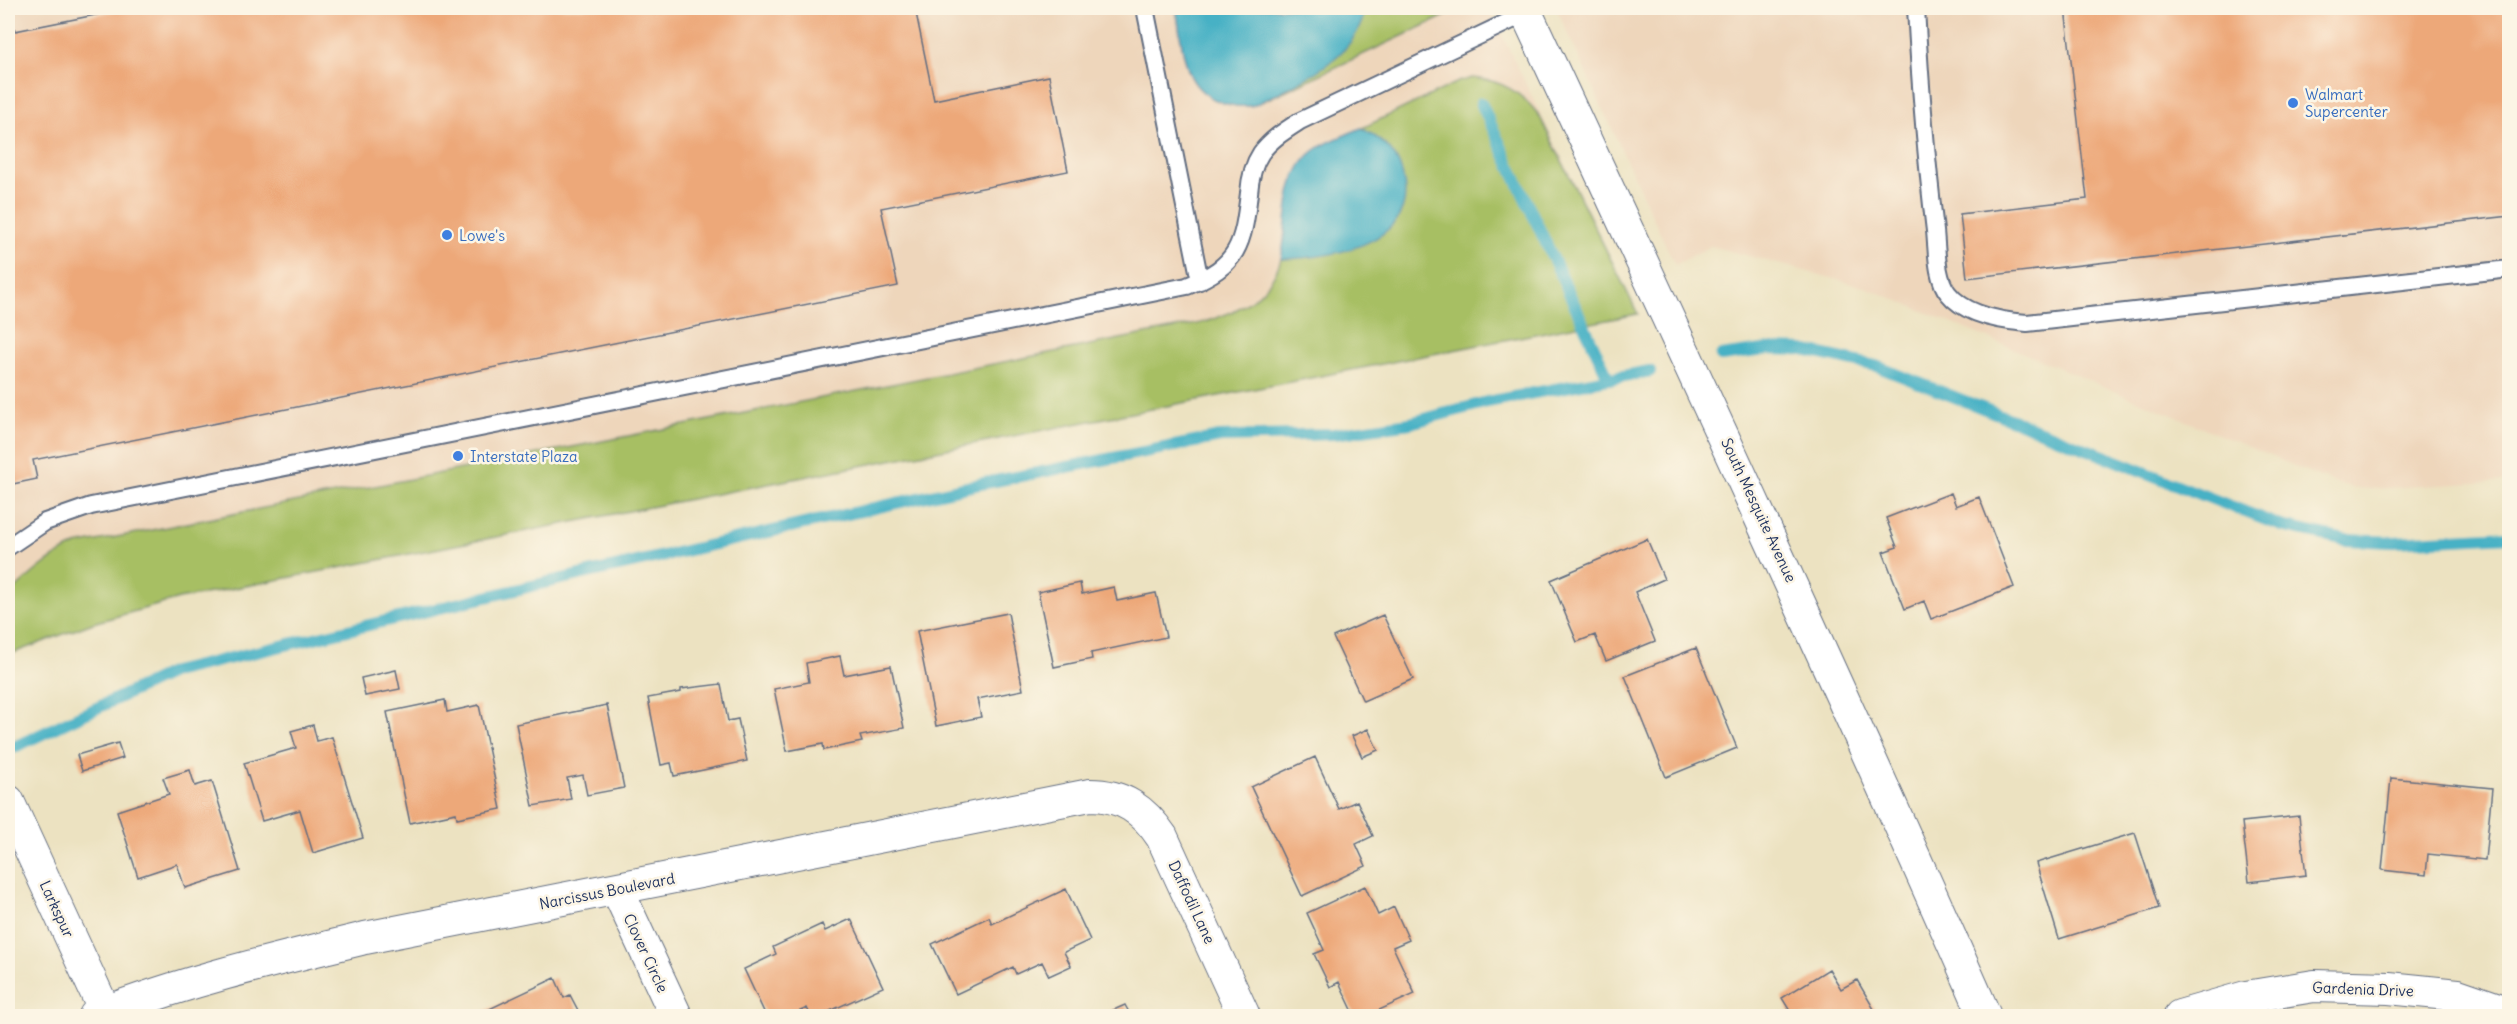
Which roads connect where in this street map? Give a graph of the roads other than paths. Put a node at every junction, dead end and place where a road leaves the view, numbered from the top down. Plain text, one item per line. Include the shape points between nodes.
1 (1145, 8) edge
2 (1916, 8) edge
3 (1530, 9) edge
4 (2510, 269) edge
5 (1200, 281) junction
6 (8, 547) edge
7 (8, 801) edge
8 (1124, 801) joint
9 (617, 889) junction
10 (2510, 1013) edge
11 (102, 1015) edge
12 (676, 1017) edge
13 (1244, 1017) edge
14 (1985, 1017) edge
15 (2180, 1017) edge

1 - 5 lane
2 - 4 lane via 1928,176 1941,281 1954,300 1980,313 2027,323
3 - 5 lane via 1300,121 1272,141 1254,167 1241,241 1226,265
3 - 14 street, South Mesquite Avenue via 1855,721
5 - 6 lane via 91,506 45,522
7 - 11 street, Larkspur
8 - 9 street, Narcissus Boulevard via 1106,795 1069,798
8 - 13 street, Daffodil Lane via 1139,809 1162,837
9 - 11 street, Narcissus Boulevard via 365,938 268,962
9 - 12 street, Clover Circle
10 - 15 street, Gardenia Drive via 2458,995 2314,986 2246,997

